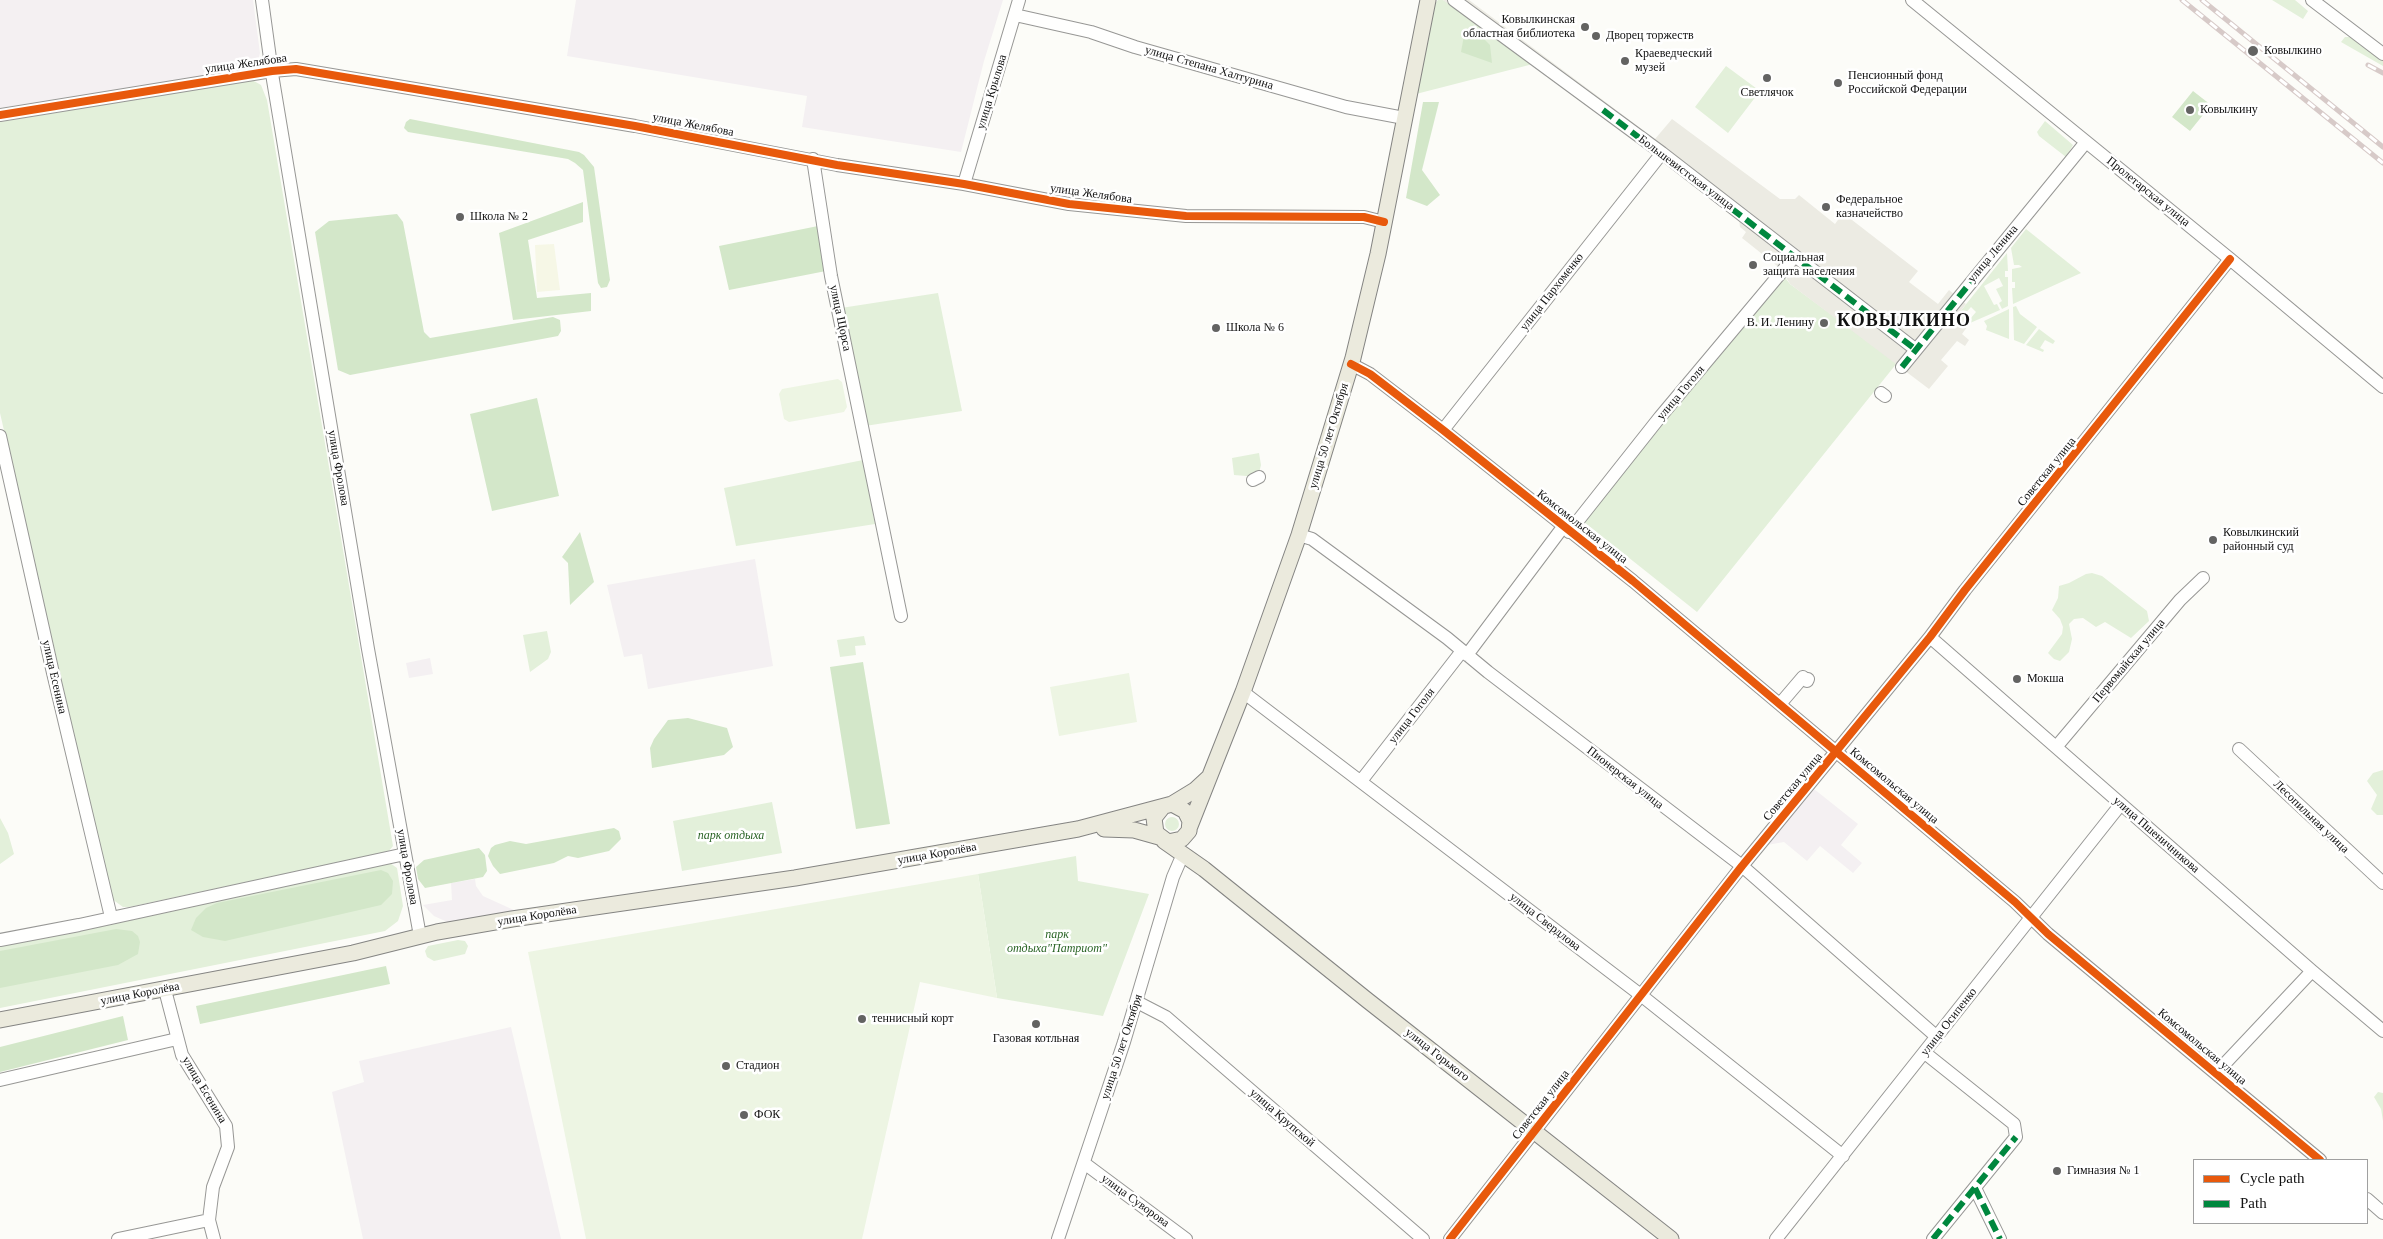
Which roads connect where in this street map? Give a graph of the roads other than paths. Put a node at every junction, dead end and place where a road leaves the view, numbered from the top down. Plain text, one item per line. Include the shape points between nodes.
1 (262, 0) edge
2 (1019, 0) edge
3 (1428, 0) edge
4 (1454, 0) edge
5 (1912, 0) edge
6 (2312, 0) edge
7 (1015, 15) junction
8 (2383, 54) edge
9 (272, 71) junction
10 (0, 115) edge
11 (1404, 118) junction
12 (2086, 142) junction
13 (1662, 153) junction
14 (813, 159) junction
15 (964, 184) junction
16 (1384, 222) junction
17 (1795, 256) junction
18 (2230, 259) junction
19 (1915, 349) junction
20 (1351, 364) junction
21 (1902, 367) dead end
22 (2383, 386) edge
23 (1443, 430) junction
24 (0, 436) edge
25 (1566, 530) junction
26 (1299, 535) junction
27 (2203, 578) dead end
28 (901, 616) dead end
29 (1930, 637) junction
30 (1465, 653) junction
31 (1808, 679) dead end
32 (1243, 692) junction
33 (1780, 704) junction
34 (2057, 746) junction
35 (2239, 749) dead end
36 (1836, 752) junction
37 (1212, 773) junction
38 (1361, 781) junction
39 (2121, 804) junction
40 (1167, 806) junction
41 (1078, 829) junction
42 (1190, 829) junction
43 (1161, 838) junction
44 (405, 854) junction
45 (1183, 854) junction
46 (1742, 866) junction
47 (1204, 869) junction
48 (2383, 884) edge
49 (111, 917) junction
50 (2032, 918) junction
51 (420, 936) junction
52 (0, 940) edge
53 (2312, 971) junction
54 (165, 990) junction
55 (1642, 996) junction
56 (1137, 1002) junction
57 (0, 1020) edge
58 (2383, 1031) edge
59 (1938, 1038) junction
60 (177, 1039) junction
61 (1925, 1054) junction
62 (2216, 1073) junction
63 (0, 1080) edge
64 (1534, 1131) junction
65 (1843, 1156) junction
66 (2319, 1159) edge
67 (1084, 1163) junction
68 (1975, 1188) junction
69 (2368, 1200) edge
70 (2383, 1213) edge
71 (209, 1220) junction
72 (118, 1239) edge
73 (214, 1239) edge
74 (1058, 1239) edge
75 (1186, 1239) edge
76 (1423, 1239) edge
77 (1450, 1239) edge
78 (1671, 1239) edge
79 (1776, 1239) edge
80 (1933, 1239) edge
81 (2000, 1239) edge

1 - 9 street, улица Фролова
2 - 7 street, улица Крылова
3 - 11 main road, улица 50 лет Октября
4 - 13 street, Большевистская улица
5 - 12 street, Пролетарская улица
6 - 8 street
7 - 11 street, улица Степана Халтурина via 1091,32 1346,107
7 - 15 street, улица Крылова
9 - 10 street, улица Желябова
9 - 14 street, улица Желябова via 313,70
9 - 44 street, улица Фролова
11 - 16 main road, улица 50 лет Октября
12 - 18 street, Пролетарская улица
12 - 19 street, улица Ленина
13 - 17 street, Большевистская улица
13 - 23 street, улица Пархоменко
14 - 15 street, улица Желябова
14 - 28 street, улица Щорса via 831,276
15 - 16 street, улица Желябова via 1070,204 1177,215 1364,217
16 - 20 main road, улица 50 лет Октября
17 - 19 street, Большевистская улица
17 - 25 street, улица Гоголя
18 - 22 street, Пролетарская улица
18 - 29 street, Советская улица
19 - 21 street, улица Ленина
20 - 23 street, Комсомольская улица via 1370,374
20 - 26 main road, улица 50 лет Октября
23 - 25 street, Комсомольская улица
24 - 49 street, улица Есенина
25 - 30 street, улица Гоголя
25 - 33 street, Комсомольская улица via 1633,581
26 - 30 street, Пионерская улица via 1312,539
26 - 32 main road, улица 50 лет Октября
27 - 34 street, Первомайская улица via 2180,600
29 - 34 street, улица Пшеничникова
29 - 36 street, Советская улица
30 - 38 street, улица Гоголя
30 - 46 street, Пионерская улица
31 - 33 street via 1802,677
32 - 37 main road, улица 50 лет Октября
32 - 38 street, улица Свердлова
33 - 36 street, Комсомольская улица
34 - 39 street, улица Пшеничникова
35 - 48 street, Лесопильная улица
36 - 46 street, Советская улица
36 - 50 street, Комсомольская улица
37 - 40 main road, улица 50 лет Октября via 1204,783
37 - 42 main road, улица 50 лет Октября
38 - 55 street, улица Свердлова
39 - 50 street, улица Осипенко
39 - 53 street, улица Пшеничникова
40 - 41 main road, улица Королёва
40 - 42 main road via 1186,811
40 - 43 main road via 1156,814 1153,823
41 - 43 main road, улица Королёва via 1134,830
41 - 51 main road, улица Королёва via 795,878 512,919
42 - 43 main road via 1178,841
42 - 47 main road, улица Горького via 1189,850
43 - 45 main road, улица Горького
44 - 49 street
44 - 51 street, улица Фролова
45 - 47 main road, улица Горького
45 - 56 street, улица 50 лет Октября via 1173,877
46 - 55 street, Советская улица
46 - 59 street, Пионерская улица
47 - 64 main road, улица Горького
49 - 52 street
50 - 59 street, улица Осипенко
50 - 62 street, Комсомольская улица
51 - 54 main road, улица Королёва via 354,953
53 - 58 street, улица Пшеничникова
53 - 62 street
54 - 57 main road, улица Королёва
54 - 60 street, улица Есенина
55 - 64 street, Советская улица
55 - 65 street, улица Свердлова
56 - 67 street, улица 50 лет Октября
56 - 76 street, улица Крупской via 1166,1017
59 - 61 street, улица Осипенко
60 - 63 street
60 - 71 street, улица Есенина via 182,1055 226,1126 228,1147 213,1187
61 - 65 street, улица Осипенко
61 - 68 street via 2014,1124 2016,1137
62 - 66 street, Комсомольская улица
64 - 77 street, Советская улица
64 - 78 main road, улица Горького
65 - 79 street, улица Осипенко
67 - 74 street, улица 50 лет Октября
67 - 75 street, улица Суворова
68 - 80 street
68 - 81 street
69 - 70 street
71 - 72 street
71 - 73 street

